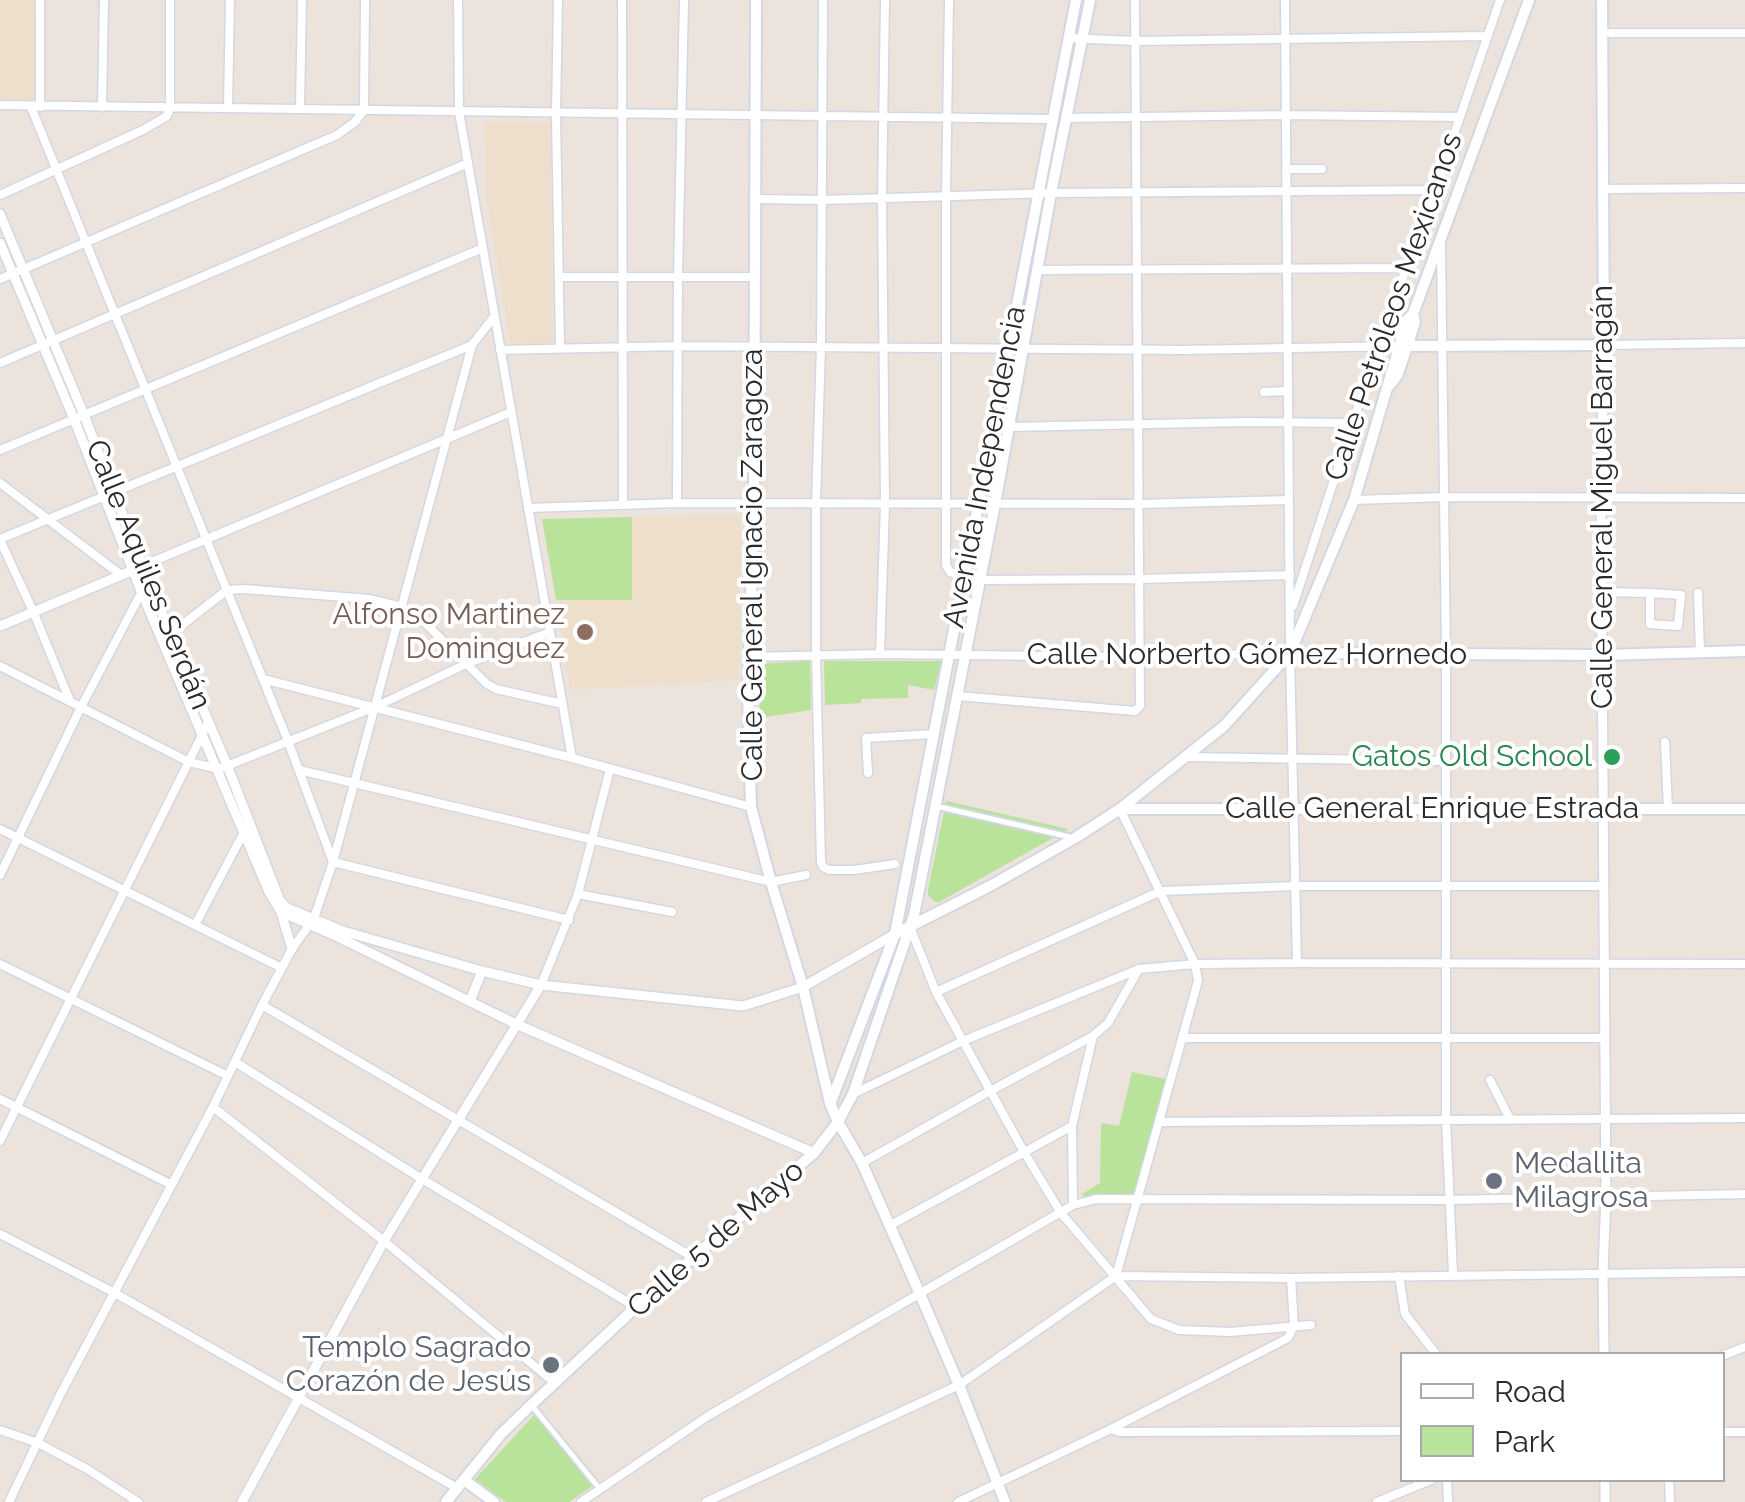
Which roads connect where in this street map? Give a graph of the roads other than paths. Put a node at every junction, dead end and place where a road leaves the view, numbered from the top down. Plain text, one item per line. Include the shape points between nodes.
1 (40, 0) edge
2 (104, 0) edge
3 (170, 0) edge
4 (230, 0) edge
5 (302, 0) edge
6 (366, 0) edge
7 (458, 0) edge
8 (558, 0) edge
9 (622, 0) edge
10 (684, 0) edge
11 (756, 0) edge
12 (823, 0) edge
13 (885, 0) edge
14 (948, 0) edge
15 (1076, 0) edge
16 (1090, 0) edge
17 (1135, 0) edge
18 (1285, 0) edge
19 (1500, 0) edge
20 (1529, 0) edge
21 (1602, 0) edge
22 (1745, 32) edge
23 (1602, 33) junction
24 (1486, 36) junction
25 (1069, 38) junction
26 (1083, 39) junction
27 (1286, 39) junction
28 (1136, 41) junction
29 (0, 106) edge
30 (35, 107) junction
31 (102, 107) junction
32 (170, 108) junction
33 (228, 108) junction
34 (300, 108) junction
35 (364, 110) junction
36 (459, 112) junction
37 (556, 114) junction
38 (620, 114) junction
39 (682, 114) junction
40 (755, 114) junction
41 (1286, 115) junction
42 (821, 116) junction
43 (882, 117) junction
44 (1136, 117) junction
45 (1459, 117) junction
46 (946, 118) junction
47 (1067, 118) junction
48 (1052, 119) junction
49 (468, 163) junction
50 (55, 168) junction
51 (1322, 169) dead end
52 (1288, 170) junction
53 (1745, 188) edge
54 (1604, 189) junction
55 (1435, 190) junction
56 (1287, 191) junction
57 (1051, 193) junction
58 (1037, 194) junction
59 (1138, 194) junction
60 (0, 195) edge
61 (946, 196) junction
62 (882, 198) junction
63 (754, 199) junction
64 (822, 200) junction
65 (0, 214) edge
66 (1441, 232) junction
67 (0, 243) edge
68 (85, 244) junction
69 (483, 248) junction
70 (1286, 268) junction
71 (1405, 268) junction
72 (1138, 269) junction
73 (1036, 270) junction
74 (19, 271) junction
75 (621, 276) junction
76 (678, 276) junction
77 (561, 277) junction
78 (754, 278) junction
79 (0, 279) edge
80 (114, 314) junction
81 (494, 318) junction
82 (47, 342) junction
83 (1745, 343) edge
84 (472, 345) junction
85 (1378, 345) junction
86 (678, 346) junction
87 (754, 346) junction
88 (1403, 346) junction
89 (1442, 346) junction
90 (1604, 346) junction
91 (623, 347) junction
92 (1289, 347) junction
93 (560, 348) junction
94 (821, 348) junction
95 (884, 348) junction
96 (947, 349) junction
97 (500, 350) junction
98 (1008, 350) junction
99 (1022, 350) junction
100 (1137, 350) junction
101 (0, 363) edge
102 (146, 389) junction
103 (1264, 392) dead end
104 (1288, 392) junction
105 (511, 412) junction
106 (79, 417) junction
107 (1288, 422) junction
108 (1352, 423) junction
109 (1137, 425) junction
110 (1008, 426) junction
111 (448, 437) junction
112 (0, 450) edge
113 (177, 467) junction
114 (0, 483) edge
115 (109, 495) junction
116 (1444, 497) junction
117 (1601, 498) junction
118 (1745, 498) edge
119 (1288, 500) junction
120 (1354, 500) junction
121 (677, 503) junction
122 (754, 503) junction
123 (816, 503) junction
124 (945, 503) junction
125 (884, 504) junction
126 (978, 504) junction
127 (995, 504) junction
128 (1139, 504) junction
129 (622, 505) junction
130 (528, 508) junction
131 (50, 519) junction
132 (206, 537) junction
133 (0, 539) edge
134 (137, 568) junction
135 (121, 575) junction
136 (1290, 575) junction
137 (964, 578) junction
138 (1140, 579) junction
139 (148, 580) junction
140 (980, 580) junction
141 (141, 590) junction
142 (228, 590) junction
143 (1602, 592) junction
144 (1650, 592) junction
145 (1698, 593) dead end
146 (402, 607) junction
147 (33, 612) junction
148 (1291, 615) junction
149 (0, 626) edge
150 (550, 632) junction
151 (167, 636) junction
152 (1745, 651) edge
153 (1700, 652) junction
154 (1290, 653) junction
155 (880, 654) junction
156 (1446, 654) junction
157 (816, 655) junction
158 (964, 655) junction
159 (1604, 655) junction
160 (948, 656) junction
161 (749, 657) junction
162 (1140, 657) junction
163 (466, 664) junction
164 (0, 666) edge
165 (264, 679) junction
166 (958, 696) junction
167 (70, 701) junction
168 (562, 704) junction
169 (81, 707) junction
170 (375, 708) junction
171 (208, 722) junction
172 (202, 734) junction
173 (933, 734) junction
174 (288, 740) junction
175 (1665, 742) dead end
176 (1185, 757) junction
177 (572, 758) junction
178 (1294, 758) junction
179 (1446, 761) junction
180 (190, 762) junction
181 (223, 767) junction
182 (610, 769) junction
183 (299, 770) junction
184 (868, 773) dead end
185 (354, 784) junction
186 (936, 806) junction
187 (751, 807) junction
188 (1745, 808) edge
189 (1294, 809) junction
190 (1447, 809) junction
191 (1602, 809) junction
192 (1668, 809) junction
193 (1120, 810) junction
194 (0, 828) edge
195 (247, 831) junction
196 (18, 837) junction
197 (1075, 838) junction
198 (590, 840) junction
199 (333, 862) junction
200 (894, 864) dead end
201 (0, 875) edge
202 (806, 875) dead end
203 (770, 882) junction
204 (1296, 886) junction
205 (1446, 886) junction
206 (1603, 886) junction
207 (124, 890) junction
208 (1161, 891) junction
209 (578, 894) junction
210 (280, 907) junction
211 (672, 912) dead end
212 (568, 920) junction
213 (312, 921) junction
214 (195, 925) junction
215 (910, 927) junction
216 (896, 934) junction
217 (292, 949) junction
218 (1297, 963) junction
219 (1604, 963) junction
220 (0, 964) edge
221 (1195, 964) junction
222 (1447, 964) junction
223 (1745, 964) edge
224 (282, 968) junction
225 (1139, 969) junction
226 (482, 971) junction
227 (541, 984) junction
228 (803, 987) junction
229 (936, 992) junction
230 (69, 998) junction
231 (470, 1001) junction
232 (262, 1005) junction
233 (516, 1024) junction
234 (1093, 1036) junction
235 (1182, 1038) junction
236 (1605, 1038) junction
237 (1447, 1040) junction
238 (963, 1041) junction
239 (234, 1062) junction
240 (228, 1076) junction
241 (1490, 1080) dead end
242 (990, 1090) junction
243 (853, 1094) junction
244 (0, 1098) edge
245 (830, 1103) junction
246 (212, 1106) junction
247 (16, 1107) junction
248 (1745, 1118) edge
249 (1510, 1119) junction
250 (1605, 1119) junction
251 (459, 1120) junction
252 (1446, 1120) junction
253 (838, 1122) junction
254 (1159, 1122) junction
255 (1072, 1126) junction
256 (0, 1141) edge
257 (1024, 1152) junction
258 (814, 1153) junction
259 (862, 1163) junction
260 (422, 1179) junction
261 (170, 1184) junction
262 (1745, 1194) edge
263 (1606, 1195) junction
264 (1137, 1199) junction
265 (1449, 1200) junction
266 (1073, 1205) junction
267 (1061, 1212) junction
268 (888, 1226) junction
269 (0, 1234) edge
270 (384, 1241) junction
271 (694, 1258) junction
272 (1603, 1272) junction
273 (1745, 1272) edge
274 (1453, 1274) junction
275 (1116, 1276) junction
276 (1399, 1276) junction
277 (1291, 1278) junction
278 (113, 1292) junction
279 (920, 1294) junction
280 (636, 1306) junction
281 (1294, 1325) junction
282 (1311, 1325) dead end
283 (1434, 1352) edge
284 (1604, 1352) edge
285 (555, 1383) junction
286 (960, 1385) junction
287 (298, 1399) junction
288 (531, 1405) junction
289 (1112, 1429) junction
290 (0, 1430) edge
291 (1400, 1431) edge
292 (38, 1443) junction
293 (1426, 1482) edge
294 (461, 1484) junction
295 (999, 1484) junction
296 (599, 1488) junction
297 (10, 1502) edge
298 (138, 1502) edge
299 (242, 1502) edge
300 (446, 1502) edge
301 (494, 1502) edge
302 (581, 1502) edge
303 (706, 1502) edge
304 (958, 1502) edge
305 (1005, 1502) edge
306 (1377, 1502) edge

1 - 30 street
2 - 31 street
3 - 32 street
4 - 33 street
5 - 34 street
6 - 35 street
7 - 36 street
8 - 37 street
9 - 38 street
10 - 39 street
11 - 40 main road, Calle General Ignacio Zaragoza
12 - 42 street
13 - 43 street
14 - 46 street
15 - 25 main road, Avenida Independencia
16 - 26 main road, Avenida Independencia
17 - 28 street
18 - 27 street
19 - 24 street, Calle Petróleos Mexicanos
20 - 66 main road, Calle Petróleos Mexicanos
21 - 23 main road, Calle General Miguel Barragán
22 - 23 street
23 - 54 main road, Calle General Miguel Barragán
24 - 27 street
24 - 45 street, Calle Petróleos Mexicanos
25 - 26 street
25 - 48 main road, Avenida Independencia
26 - 28 street
26 - 47 main road, Avenida Independencia
27 - 28 street
27 - 41 street
28 - 44 street
29 - 30 street
30 - 31 street
30 - 50 street
31 - 32 street
32 - 33 street
32 - 50 street via 160,122
33 - 34 street
34 - 35 street
35 - 36 street
35 - 68 street via 338,136
36 - 37 street
36 - 49 street
37 - 38 street
37 - 77 street
38 - 39 street
38 - 75 street
39 - 40 street
39 - 76 street
40 - 42 street
40 - 63 main road, Calle General Ignacio Zaragoza
41 - 44 street
41 - 45 street
41 - 52 street
42 - 43 street
42 - 64 street
43 - 46 street
43 - 62 street
44 - 47 street
44 - 59 street
45 - 55 street, Calle Petróleos Mexicanos
46 - 48 street
46 - 61 street
47 - 57 main road, Avenida Independencia
48 - 58 main road, Avenida Independencia
49 - 69 street
49 - 80 street
50 - 60 street
50 - 68 street
51 - 52 street
52 - 56 street
53 - 54 street
54 - 90 main road, Calle General Miguel Barragán
55 - 56 street
55 - 71 street, Calle Petróleos Mexicanos
56 - 59 street
56 - 70 street
57 - 58 street
57 - 59 street
57 - 73 main road, Avenida Independencia
58 - 61 street
58 - 98 main road, Avenida Independencia
59 - 72 street
61 - 62 street
61 - 96 street
62 - 64 street
62 - 95 street
63 - 64 street
63 - 78 main road, Calle General Ignacio Zaragoza
64 - 94 street
65 - 74 street, Calle Aquiles Serdán
66 - 88 main road, Calle Petróleos Mexicanos
66 - 89 street
67 - 74 street, Calle Aquiles Serdán
68 - 74 street
68 - 80 street
69 - 81 street
69 - 102 street
70 - 71 street
70 - 72 street
70 - 92 street
71 - 85 street, Calle Petróleos Mexicanos
72 - 73 street
72 - 100 street
73 - 99 main road, Avenida Independencia
74 - 79 street
74 - 82 street, Calle Aquiles Serdán
75 - 76 street
75 - 77 street
75 - 91 street
76 - 78 street
76 - 86 street
77 - 93 street
78 - 87 main road, Calle General Ignacio Zaragoza
80 - 82 street
80 - 102 street
81 - 84 street
81 - 97 street
82 - 101 street
82 - 106 street, Calle Aquiles Serdán
83 - 90 street
84 - 111 street
84 - 113 street
85 - 88 street
85 - 92 street
85 - 108 street, Calle Petróleos Mexicanos
86 - 87 street
86 - 91 street
86 - 121 street
87 - 94 street
87 - 122 main road, Calle General Ignacio Zaragoza
88 - 89 main road
88 - 120 main road, Calle Petróleos Mexicanos
89 - 90 main road
89 - 116 street
90 - 117 street, Calle General Miguel Barragán
91 - 93 street
91 - 129 street
92 - 100 street
92 - 104 street
93 - 97 street
94 - 95 street
94 - 123 street
95 - 96 street
95 - 125 street
96 - 98 street
96 - 124 street
97 - 105 street
98 - 99 street
98 - 126 main road, Avenida Independencia
99 - 100 street
99 - 110 main road, Avenida Independencia
100 - 109 street
102 - 106 street
102 - 113 street
103 - 104 street
104 - 107 street
105 - 111 street
105 - 130 street
106 - 112 street
106 - 115 street, Calle Aquiles Serdán
107 - 108 street
107 - 109 street
107 - 119 street
108 - 148 street, Calle Petróleos Mexicanos
109 - 110 street
109 - 128 street
110 - 127 main road, Avenida Independencia
111 - 132 street
111 - 146 street
113 - 115 street
113 - 132 street
114 - 131 street
115 - 131 street
115 - 134 street, Calle Aquiles Serdán
116 - 117 street
116 - 120 street
116 - 156 street
117 - 118 street
117 - 143 street, Calle General Miguel Barragán
119 - 128 street
119 - 136 street
120 - 154 main road, Calle Petróleos Mexicanos
121 - 122 street
121 - 129 street
122 - 123 street
122 - 161 main road, Calle General Ignacio Zaragoza
123 - 125 street
123 - 157 street
124 - 125 street
124 - 126 street
124 - 137 street via 946,565
125 - 155 street
126 - 127 street
126 - 137 main road, Avenida Independencia
127 - 128 street
127 - 140 main road, Avenida Independencia
128 - 138 street
129 - 130 street
130 - 150 street
131 - 133 street
131 - 135 street
132 - 134 street
132 - 142 street
133 - 147 street
134 - 135 street
134 - 139 street, Calle Aquiles Serdán
134 - 141 street, Calle Aquiles Serdán
135 - 147 street
136 - 138 street
136 - 148 street
137 - 160 main road, Avenida Independencia
138 - 140 street
138 - 162 street
139 - 141 street
139 - 151 street, Calle Aquiles Serdán
140 - 158 main road, Avenida Independencia
141 - 151 street, Calle Aquiles Serdán
141 - 169 street
142 - 146 street
142 - 151 street
142 - 165 street
143 - 144 street
143 - 159 street, Calle General Miguel Barragán
144 - 144 street via 1681,595 1678,626 1650,624
145 - 153 street
146 - 163 street
146 - 170 street
147 - 149 street
147 - 167 street
148 - 154 street
150 - 163 street
150 - 168 street
151 - 171 street, Calle Aquiles Serdán
151 - 172 street, Calle Aquiles Serdán
152 - 153 main road, Calle Norberto Gómez Hornedo
153 - 159 main road, Calle Norberto Gómez Hornedo
154 - 156 main road, Calle Norberto Gómez Hornedo
154 - 162 street, Calle Norberto Gómez Hornedo
154 - 176 main road, Calle Petróleos Mexicanos via 1224,726
154 - 178 street
155 - 157 street, Calle Norberto Gómez Hornedo
155 - 160 street, Calle Norberto Gómez Hornedo
156 - 159 main road, Calle Norberto Gómez Hornedo
156 - 179 street
157 - 161 street, Calle Norberto Gómez Hornedo
157 - 200 street via 823,868
158 - 160 street, Calle Norberto Gómez Hornedo
158 - 162 street, Calle Norberto Gómez Hornedo
158 - 166 main road, Avenida Independencia
159 - 191 street, Calle General Miguel Barragán
160 - 173 main road, Avenida Independencia
161 - 187 main road, Calle General Ignacio Zaragoza
162 - 166 street via 1138,710
163 - 168 street via 496,688
163 - 170 street
164 - 167 street
165 - 170 street
165 - 174 street
166 - 186 main road, Avenida Independencia
167 - 169 street
168 - 177 street
169 - 180 street
169 - 196 street
170 - 174 street
170 - 177 street
170 - 185 street
171 - 172 street
171 - 181 street, Calle Aquiles Serdán
172 - 180 street
172 - 181 street, Calle Aquiles Serdán
173 - 184 street via 866,738
173 - 216 main road, Avenida Independencia
174 - 181 street
174 - 183 street
175 - 192 street
176 - 178 street
176 - 193 main road, Calle Petróleos Mexicanos
177 - 182 street
178 - 179 street
178 - 189 street
179 - 190 street
180 - 181 street
180 - 207 street
181 - 195 street, Calle Aquiles Serdán
182 - 187 street
182 - 198 street
183 - 185 street
183 - 199 street
185 - 198 street
185 - 199 street
186 - 197 street
186 - 215 main road, Avenida Independencia
187 - 203 main road, Calle General Ignacio Zaragoza
188 - 192 main road, Calle General Enrique Estrada
189 - 190 main road, Calle General Enrique Estrada
189 - 193 main road, Calle General Enrique Estrada
189 - 204 street
190 - 191 main road, Calle General Enrique Estrada
190 - 205 street
191 - 192 main road, Calle General Enrique Estrada
191 - 206 street, Calle General Miguel Barragán
193 - 197 main road, Calle Petróleos Mexicanos
193 - 208 street
194 - 196 street
195 - 210 street, Calle Aquiles Serdán
195 - 214 street
196 - 201 street
196 - 207 street
197 - 215 main road, Calle Petróleos Mexicanos
198 - 203 street
198 - 209 street
199 - 212 street
199 - 213 street
202 - 203 street
203 - 228 main road, Calle General Ignacio Zaragoza
204 - 205 street
204 - 208 street
204 - 218 street
205 - 206 street
205 - 222 street
206 - 219 street, Calle General Miguel Barragán
207 - 214 street
207 - 230 street
208 - 221 street
208 - 229 street
209 - 211 street
209 - 212 street
210 - 213 street
210 - 217 street, Calle Aquiles Serdán
212 - 227 street
213 - 217 street
213 - 226 street, Calle Petróleos Mexicanos
213 - 231 street
214 - 224 street
215 - 216 main road, Calle Petróleos Mexicanos
215 - 229 street
215 - 243 main road, Calle 5 de Mayo
216 - 228 street, Calle Petróleos Mexicanos
216 - 245 main road
217 - 224 street
218 - 221 street
218 - 222 street
219 - 222 street
219 - 223 street
219 - 236 street, Calle General Miguel Barragán
220 - 230 street
221 - 225 street
221 - 235 street via 1198,981
222 - 237 street
224 - 232 street
225 - 234 street via 1108,1023
225 - 238 street
226 - 227 street, Calle Petróleos Mexicanos
226 - 231 street
227 - 228 street, Calle Petróleos Mexicanos via 743,1006
227 - 233 street
228 - 245 main road, Calle General Ignacio Zaragoza
229 - 238 street
230 - 240 street
230 - 247 street
231 - 233 street
232 - 239 street
232 - 251 street
233 - 251 street
233 - 258 street
234 - 242 street
234 - 255 street
235 - 237 street
235 - 254 street
236 - 237 street
236 - 250 street, Calle General Miguel Barragán
237 - 252 street
238 - 242 street
238 - 243 street
239 - 240 street
239 - 260 street
240 - 246 street
241 - 249 street
242 - 257 street
242 - 259 street
243 - 253 main road, Calle 5 de Mayo
244 - 247 street
245 - 253 main road, Calle General Ignacio Zaragoza
246 - 261 street
246 - 270 street
247 - 256 street
247 - 261 street
248 - 250 street
249 - 250 street
249 - 252 street
250 - 263 street, Calle General Miguel Barragán
251 - 260 street
251 - 271 street
252 - 254 street
252 - 265 street
253 - 258 main road, Calle 5 de Mayo
253 - 259 main road, Calle General Ignacio Zaragoza
254 - 264 street
255 - 257 street
255 - 266 street
257 - 267 street
257 - 268 street
258 - 271 main road, Calle 5 de Mayo
259 - 268 main road, Calle General Ignacio Zaragoza
260 - 270 street
260 - 280 street
261 - 278 street
262 - 263 street
263 - 265 street
263 - 272 street, Calle General Miguel Barragán
264 - 265 street
264 - 266 street
264 - 275 street
265 - 274 street
266 - 267 street
267 - 275 street
267 - 279 street
268 - 279 main road, Calle General Ignacio Zaragoza
269 - 278 street
270 - 285 street
270 - 287 street
271 - 280 main road, Calle 5 de Mayo
272 - 273 street
272 - 274 street
272 - 284 street, Calle General Miguel Barragán
274 - 276 street
275 - 277 street
275 - 281 street via 1151,1318 1179,1330
275 - 286 street
276 - 277 street
276 - 283 street via 1405,1314
277 - 281 street
278 - 287 street
278 - 292 street
279 - 286 main road, Calle General Ignacio Zaragoza
279 - 296 street via 708,1416
280 - 285 main road, Calle 5 de Mayo
281 - 282 street
281 - 289 street via 1288,1338
285 - 288 main road, Calle 5 de Mayo
286 - 295 main road, Calle General Ignacio Zaragoza
286 - 303 street
287 - 294 street
287 - 299 street
288 - 294 main road, Calle 5 de Mayo
288 - 296 street
289 - 291 street
289 - 295 street
290 - 292 street
292 - 297 street
292 - 298 street
293 - 306 street
294 - 300 main road, Calle 5 de Mayo
294 - 301 main road
295 - 304 street
295 - 305 main road, Calle General Ignacio Zaragoza
296 - 302 street

